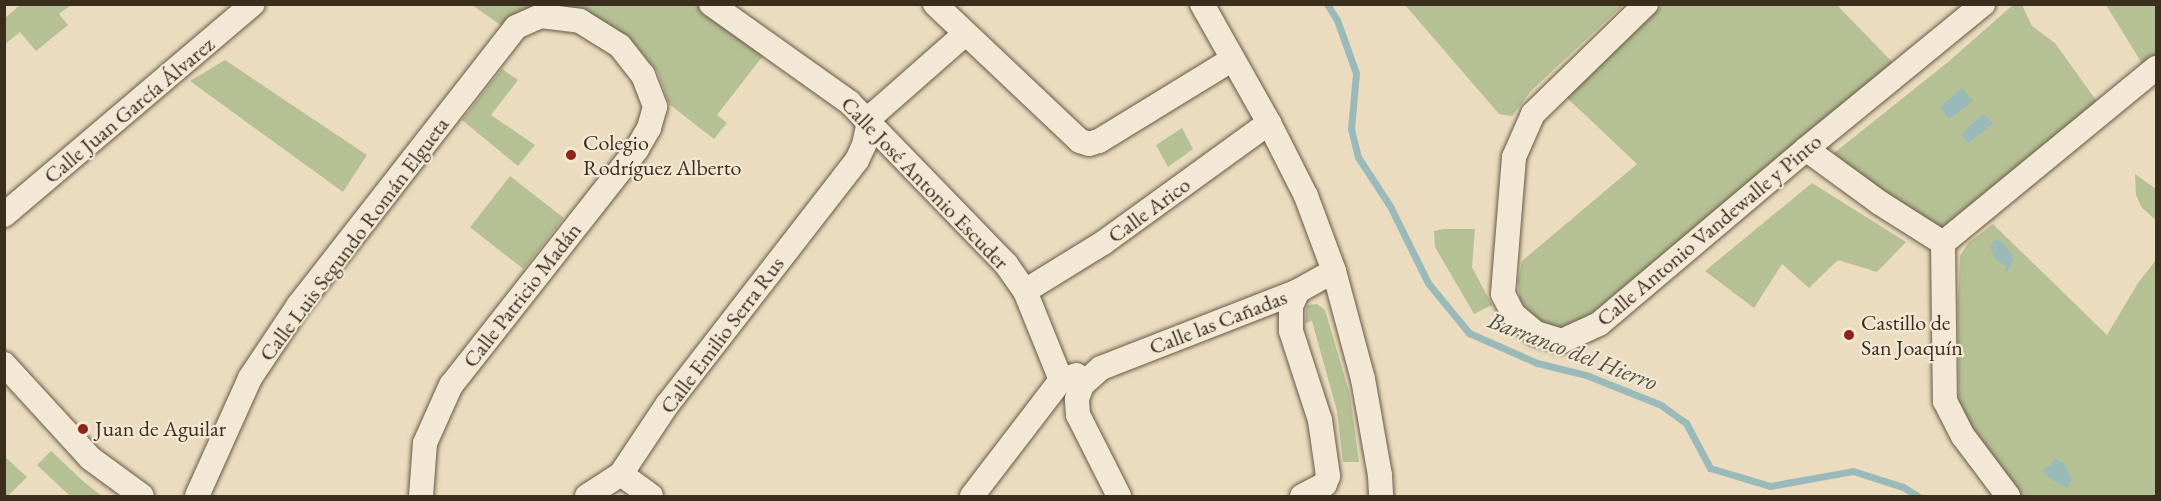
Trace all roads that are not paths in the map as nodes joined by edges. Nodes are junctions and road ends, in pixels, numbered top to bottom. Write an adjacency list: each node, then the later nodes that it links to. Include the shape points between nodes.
1 (254, 4): 16 (street, Calle Juan García Álvarez)
2 (711, 4): 11 (street, Calle José Antonio Escuder, via 849,102)
3 (935, 4): 7 (street)
4 (1202, 4): 8 (street)
5 (1646, 4): 13 (street, Calle Antonio Vandewalle y Pinto, via 1533,114 1518,147 1503,294 1513,314 1536,333 1562,341 1599,324)
6 (1983, 4): 13 (street, Calle Antonio Vandewalle y Pinto)
7 (965, 34): 8 (street, via 1080,141 1089,144); 11 (street, Calle Emilio Serra Rus)
8 (1233, 60): 12 (street)
9 (2157, 68): 17 (street)
10 (655, 107): 30 (street, Calle Luis Segundo Román Elgueta, via 643,75 620,46 580,21 541,16 516,27 298,306 250,378); 31 (street, Calle Patricio Madán, via 637,149 451,385 425,443)
11 (869, 122): 14 (street, Calle José Antonio Escuder); 15 (street, Calle Emilio Serra Rus, via 864,145)
12 (1269, 123): 18 (street, via 1306,196); 19 (street, Calle Arico, via 1101,245)
13 (1806, 149): 17 (street)
14 (902, 159): 15 (street, via 885,158); 19 (street, Calle José Antonio Escuder, via 1006,264)
15 (853, 166): 28 (street, Calle Emilio Serra Rus, via 667,405)
16 (4, 215)
17 (1943, 243): 38 (street, via 1946,401 1963,436)
18 (1334, 271): 20 (street, Calle las Cañadas); 37 (street, via 1363,380)
19 (1025, 291): 25 (street, Calle José Antonio Escuder)
20 (1298, 291): 21 (street, Calle las Cañadas); 22 (street, via 1291,306)
21 (1252, 310): 22 (street, via 1274,317); 24 (street, Calle las Cañadas)
22 (1292, 331): 36 (street, via 1320,420 1328,476 1325,484)
23 (4, 364): 29 (street, via 90,458)
24 (1101, 368): 25 (street, Calle las Cañadas); 26 (street, Calle las Cañadas, via 1082,385 1077,399)
25 (1061, 380): 27 (street)
26 (1078, 415): 27 (street, via 1052,413); 35 (street)
27 (1030, 421): 34 (street)
28 (621, 474): 32 (street, Calle Emilio Serra Rus); 33 (street)
29 (142, 496)
30 (197, 496)
31 (421, 496)
32 (587, 496)
33 (651, 496)
34 (972, 496)
35 (1119, 496)
36 (1302, 496)
37 (1380, 496)
38 (2008, 496)

